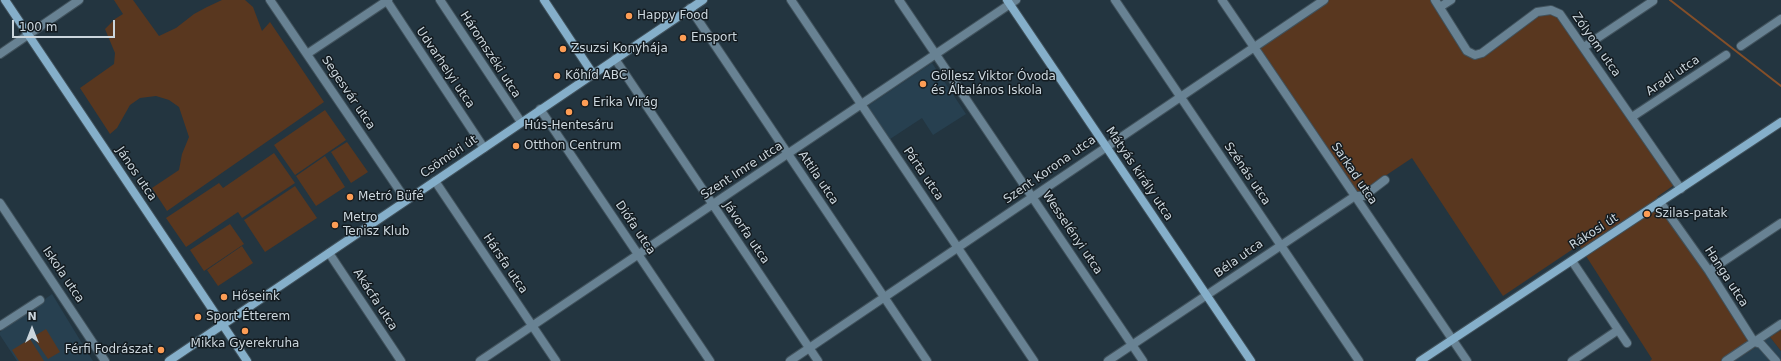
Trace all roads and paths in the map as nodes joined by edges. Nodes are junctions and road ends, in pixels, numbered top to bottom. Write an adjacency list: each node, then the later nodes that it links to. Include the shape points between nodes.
1 (5, 0): 20 (main road, János utca)
2 (79, 0): 20 (street)
3 (270, 0): 25 (street, Segesvár utca)
4 (387, 0): 25 (street); 37 (street, Udvarhelyi utca)
5 (440, 0): 34 (street, Háromszéki utca)
6 (544, 0): 29 (main road)
7 (702, 0): 18 (main road, Csömöri út)
8 (791, 0): 31 (street, Párta utca)
9 (899, 0): 26 (street, Wesselényi utca)
10 (1115, 0): 30 (street, Szénás utca)
11 (1222, 0): 23 (street, Sarkad utca)
12 (1324, 0): 23 (street, Szent Korona utca)
13 (1435, 0): 17 (street, Zólyom utca)
14 (1451, 0): 17 (street)
15 (1011, 1): 26 (street, Szent Imre utca); 36 (main road, Mátyás király utca)
16 (1653, 1): 22 (street)
17 (1440, 7): 22 (street, Zólyom utca, via 1467,51 1472,54 1482,53 1532,15 1546,10 1560,14)
18 (690, 8): 28 (main road, Csömöri út); 38 (street, Attila utca)
19 (1781, 19): 21 (street)
20 (28, 35): 24 (street); 59 (main road, János utca)
21 (1741, 46)
22 (1584, 47): 33 (street, Zólyom utca)
23 (1255, 48): 30 (street, Szent Korona utca); 42 (street, Sarkad utca)
24 (0, 54)
25 (307, 54): 44 (street, Segesvár utca)
26 (936, 54): 31 (street, Szent Imre utca); 43 (street, Wesselényi utca)
27 (1726, 55): 33 (street, Aradi utca)
28 (615, 59): 29 (main road, Csömöri út); 47 (street, Jávorfa utca)
29 (593, 74): 32 (main road, Csömöri út)
30 (1180, 97): 36 (street, Szent Korona utca); 49 (street, Szénás utca)
31 (862, 105): 38 (street, Szent Imre utca); 50 (street, Párta utca)
32 (540, 109): 34 (main road, Csömöri út); 52 (street, Diófa utca)
33 (1632, 117): 41 (street, Zólyom utca)
34 (521, 122): 37 (main road, Csömöri út)
35 (1781, 122): 41 (main road, Rákosi út)
36 (1106, 146): 43 (street, Szent Korona utca); 55 (main road, Mátyás király utca)
37 (484, 148): 40 (main road, Csömöri út)
38 (788, 154): 47 (street, Szent Imre utca); 56 (street, Attila utca)
39 (1386, 180): 42 (street, Béla utca, via 1364,196)
40 (435, 181): 44 (main road, Csömöri út); 61 (street, Hársfa utca)
41 (1681, 189): 45 (main road, Rákosi út)
42 (1355, 196): 49 (street, Béla utca); 63 (street, Sarkad utca)
43 (1033, 198): 50 (street, Szent Korona utca); 66 (street, Wesselényi utca)
44 (406, 200): 51 (main road, Csömöri út)
45 (1660, 202): 53 (main road, Rákosi út); 54 (street, Hanga utca)
46 (0, 203): 68 (street, Iskola utca)
47 (712, 204): 52 (street, Szent Imre utca); 67 (street, Jávorfa utca)
48 (1781, 224): 54 (street)
49 (1281, 245): 55 (street, Béla utca); 82 (street, Szénás utca)
50 (958, 248): 56 (street, Szent Korona utca); 78 (street, Párta utca)
51 (329, 253): 59 (main road, Csömöri út); 71 (street, Akácfa utca)
52 (638, 254): 61 (street, Szent Imre utca); 74 (street, Diófa utca)
53 (1572, 260): 62 (street); 63 (main road, Rákosi út)
54 (1709, 271): 64 (street, Hanga utca)
55 (1207, 296): 66 (street, Béla utca); 81 (main road, Mátyás király utca)
56 (884, 297): 67 (street, Szent Korona utca); 77 (street, Attila utca)
57 (40, 300): 60 (street)
58 (1781, 324): 64 (street)
59 (223, 325): 69 (main road, Csömöri út); 70 (main road, János utca)
60 (0, 326)
61 (532, 326): 72 (street, Szent Imre utca); 73 (street, Hársfa utca)
62 (1618, 330): 65 (street); 85 (street)
63 (1453, 340): 83 (main road, Rákosi út); 84 (street, Sarkad utca)
64 (1754, 342): 86 (street); 87 (street, Hanga utca, via 1761,344)
65 (1627, 343)
66 (1132, 344): 79 (street, Béla utca); 80 (street, Wesselényi utca)
67 (809, 348): 75 (street, Szent Korona utca); 76 (street, Jávorfa utca)
68 (105, 361)
69 (169, 361)
70 (247, 361)
71 (401, 361)
72 (480, 361)
73 (556, 361)
74 (710, 361)
75 (790, 361)
76 (818, 361)
77 (927, 361)
78 (1034, 361)
79 (1108, 361)
80 (1143, 361)
81 (1251, 361)
82 (1359, 361)
83 (1420, 361)
84 (1467, 361)
85 (1572, 361)
86 (1726, 361)
87 (1776, 361)

